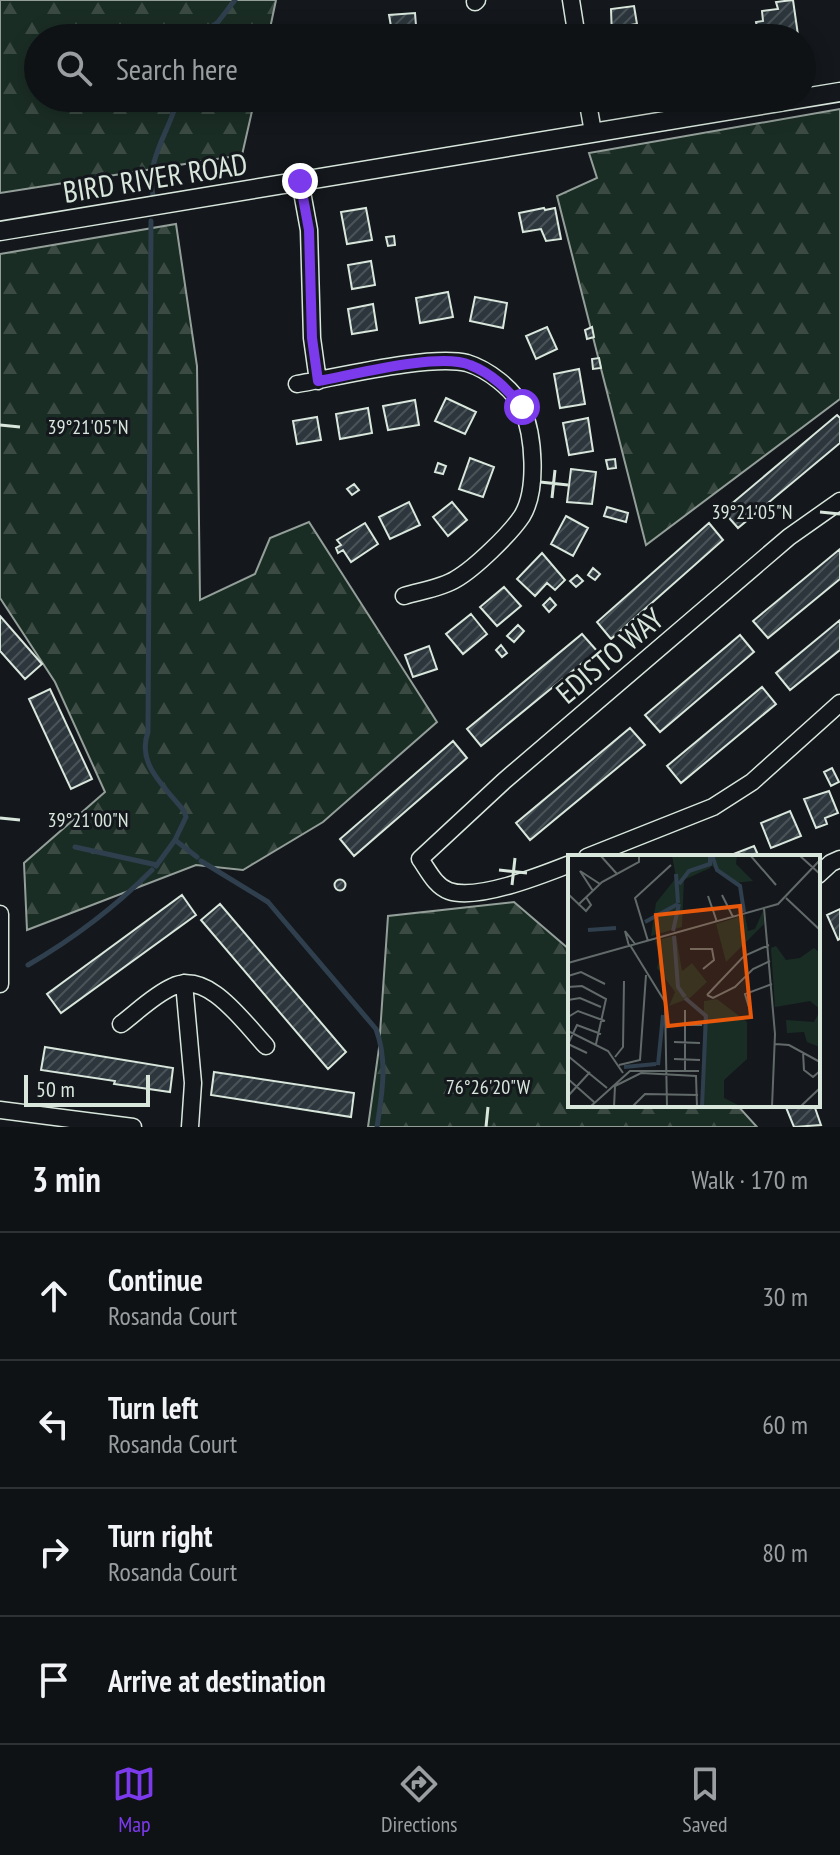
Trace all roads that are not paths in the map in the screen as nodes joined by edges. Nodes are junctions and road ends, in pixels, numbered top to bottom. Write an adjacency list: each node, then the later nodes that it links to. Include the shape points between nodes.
1 (571, 0): 2 (street)
2 (575, 24)
3 (840, 92): 4 (street, BIRD RIVER ROAD)
4 (816, 96)
5 (589, 112): 7 (street)
6 (716, 112): 7 (street, BIRD RIVER ROAD)
7 (593, 132): 8 (street, BIRD RIVER ROAD)
8 (300, 181): 9 (street, BIRD RIVER ROAD); 10 (street, via 309,230)
9 (0, 231)
10 (318, 381): 11 (street); 13 (street, via 439,361 468,364 500,381 522,407 532,449 524,513 507,536 455,580)
11 (297, 384)
12 (840, 501): 17 (street, EDISTO WAY, via 789,537 420,859 439,886 450,892 479,892)
13 (404, 596)
14 (840, 703): 15 (street, via 752,782 713,807)
15 (592, 855)
16 (840, 859): 18 (street)
17 (568, 865)
18 (820, 873)
19 (0, 914): 21 (street)
20 (184, 983): 22 (street); 23 (street, via 213,991); 26 (street, via 193,1083)
21 (0, 984)
22 (121, 1024)
23 (266, 1046)
24 (0, 1110): 25 (street)
25 (133, 1127)
26 (190, 1127)

